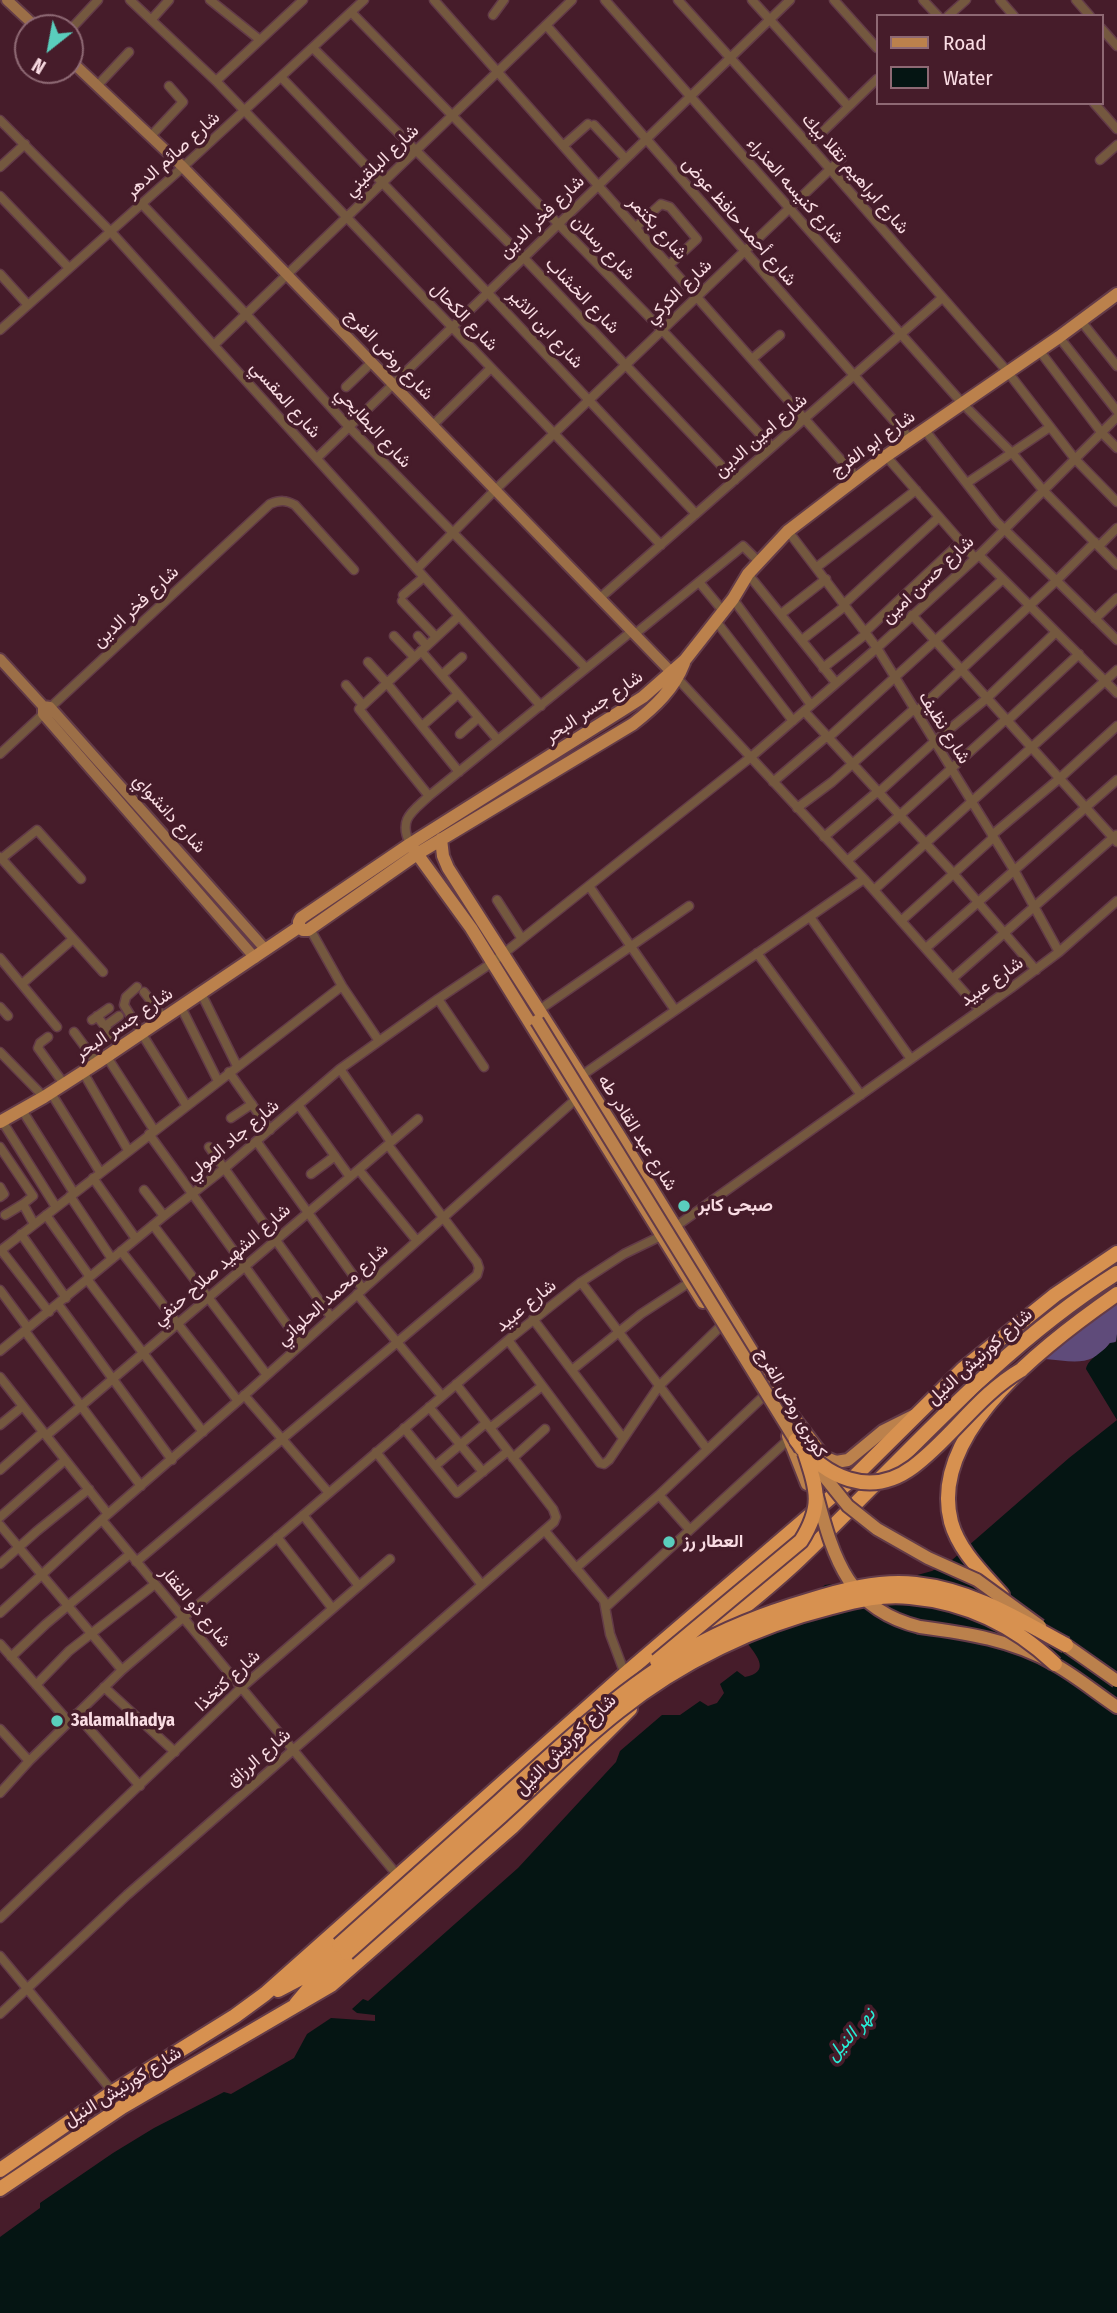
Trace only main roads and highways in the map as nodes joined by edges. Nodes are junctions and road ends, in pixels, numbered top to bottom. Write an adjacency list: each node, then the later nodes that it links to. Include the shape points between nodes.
1 (1117, 294): 2 (main road, شارع ابو الفرج, via 856,477 788,531 748,575)
2 (685, 660): 3 (main road, شارع جسر البحر)
3 (675, 676): 4 (main road, شارع جسر البحر, via 653,708 633,723); 5 (main road, شارع جسر البحر)
4 (441, 839): 5 (main road, شارع جسر البحر); 6 (main road, شارع عبد القادر طه)
5 (413, 849): 7 (main road, شارع عبد القادر طه); 11 (main road, شارع جسر البحر, via 302,918 299,922 305,928)
6 (443, 856): 7 (main road, via 433,858); 8 (main road, شارع عبد القادر طه)
7 (428, 866): 8 (main road, شارع عبد القادر طه)
8 (498, 958): 9 (main road, شارع عبد القادر طه); 10 (main road, شارع عبد القادر طه)
9 (516, 998): 10 (main road, كوبرى روض الفرج); 18 (main road, شارع عبد القادر طه)
10 (538, 1016): 13 (main road, شارع عبد القادر طه, via 581,1076); 18 (main road, كوبرى روض الفرج, bridge)
11 (1, 1121)
12 (1117, 1254): 17 (highway, شارع كورنيش النيل, via 1017,1324)
13 (701, 1268): 17 (main road, شارع عبد القادر طه, via 787,1408 824,1457 848,1460 883,1431); 19 (main road, كوبرى روض الفرج, bridge, via 707,1288)
14 (1117, 1273): 26 (highway, شارع كورنيش النيل, via 1028,1336 805,1554 664,1675)
15 (1117, 1294): 16 (highway)
16 (1021, 1370): 18 (highway, bridge, via 996,1387 913,1468 884,1480 861,1482 838,1476 811,1459); 21 (highway, bridge, via 964,1439 947,1489 949,1515 958,1540)
17 (916, 1415): 20 (highway, شارع كورنيش النيل)
18 (792, 1439): 20 (main road, شارع عبد القادر طه, via 808,1487); 23 (main road, كوبرى روض الفرج, bridge, via 807,1464 842,1571 861,1597 904,1623 1001,1642)
19 (806, 1453): 21 (main road, كوبرى روض الفرج, bridge, via 848,1506 877,1529); 26 (highway, bridge, via 817,1504 801,1541 600,1710)
20 (807, 1519): 28 (highway, شارع كورنيش النيل)
21 (1005, 1599): 22 (main road, كوبرى روض الفرج, bridge)
22 (1066, 1646): 24 (main road, كوبرى روض الفرج, bridge); 27 (highway, bridge, via 975,1598 912,1584 839,1591 734,1627 666,1664 572,1736)
23 (1055, 1664): 25 (main road, كوبرى روض الفرج); 27 (highway, bridge, via 1038,1647 988,1617 907,1596 847,1603 739,1638 621,1709)
24 (1117, 1681)
25 (1117, 1707)
26 (561, 1777): 29 (highway, شارع كورنيش النيل, via 506,1832 351,1968)
27 (343, 1949): 28 (highway, via 299,1979); 29 (highway)
28 (265, 1994): 30 (highway, شارع كورنيش النيل)
29 (293, 2008): 31 (highway, شارع كورنيش النيل, via 122,2107)
30 (0, 2170)
31 (0, 2189)

